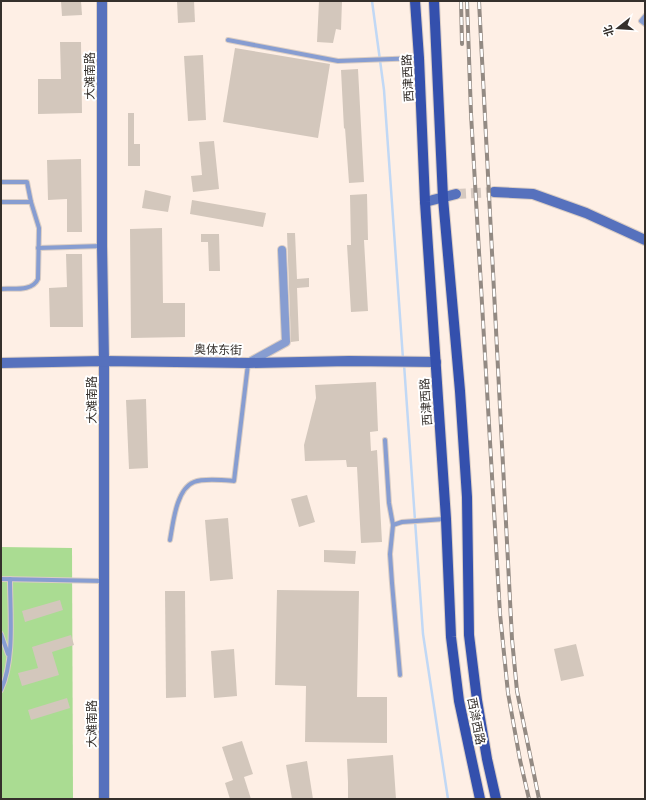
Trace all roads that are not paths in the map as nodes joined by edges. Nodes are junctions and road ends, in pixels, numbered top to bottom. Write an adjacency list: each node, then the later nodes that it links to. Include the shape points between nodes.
1 (102, 1): 16 (street, 大滩南路)
2 (415, 1): 7 (main road, 西津西路)
3 (434, 1): 11 (main road, 西津西路)
4 (645, 16): 5 (lane, via 641,21)
5 (645, 24)
6 (228, 40): 7 (lane, via 338,61)
7 (420, 58): 14 (main road, 西津西路)
8 (1, 182): 13 (lane, via 27,182)
9 (494, 192): 15 (street, via 533,194 586,213)
10 (456, 194): 11 (street)
11 (444, 198): 14 (street); 35 (main road, 西津西路, via 467,497 469,635)
12 (1, 202): 13 (lane)
13 (30, 202): 17 (lane, via 38,228)
14 (425, 202): 21 (main road, 西津西路)
15 (645, 240)
16 (102, 246): 17 (lane); 20 (street, 大滩南路)
17 (38, 248): 19 (lane, via 38,279 34,285 28,288)
18 (282, 250): 23 (street, via 286,342)
19 (1, 289)
20 (104, 361): 22 (street, 奥体东街); 23 (street, 奥体东街); 30 (street, 大滩南路)
21 (436, 362): 23 (street, 奥体东街); 25 (main road, 西津西路)
22 (1, 363)
23 (248, 363): 27 (lane, via 234,481 193,482 183,490)
24 (385, 440): 26 (lane)
25 (446, 519): 26 (lane); 36 (main road, 西津西路, via 451,637)
26 (393, 525): 33 (lane, via 390,554)
27 (170, 540)
28 (1, 579): 29 (lane)
29 (10, 579): 30 (lane); 32 (lane)
30 (104, 581): 37 (street, 大滩南路)
31 (1, 634): 32 (lane)
32 (10, 661): 34 (lane)
33 (400, 675)
34 (1, 690)
35 (477, 700): 36 (main road); 39 (main road, 西津西路)
36 (459, 701): 38 (main road, 西津西路)
37 (104, 799)
38 (480, 799)
39 (496, 799)

